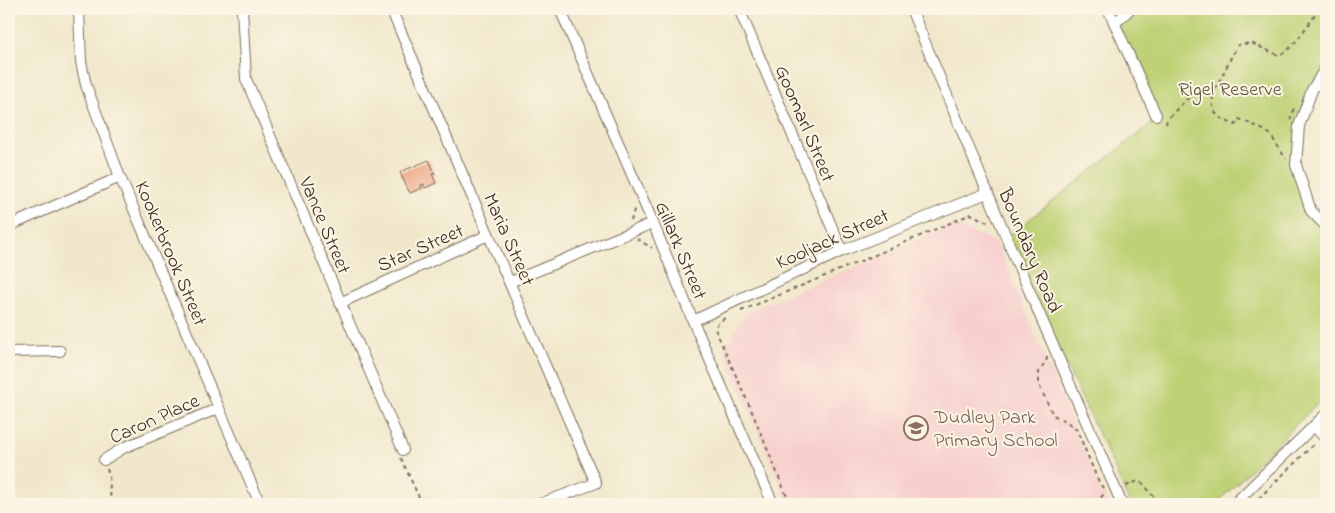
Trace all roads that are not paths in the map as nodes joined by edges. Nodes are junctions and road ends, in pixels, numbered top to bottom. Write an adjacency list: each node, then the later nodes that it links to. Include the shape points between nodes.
1 (79, 9): 12 (street, Kookerbrook Street, via 81,62 86,85)
2 (242, 9): 20 (street, Vance Street, via 246,78)
3 (391, 9): 17 (street, Maria Street)
4 (560, 9): 14 (street, Gillark Street)
5 (738, 9): 18 (street, Goomarl Street)
6 (911, 9): 13 (street, Boundary Road)
7 (1108, 9): 9 (street)
8 (1130, 9): 9 (street)
9 (1115, 23): 11 (street)
10 (1326, 67): 16 (street, via 1312,90 1299,126 1296,165 1311,211)
11 (1156, 115)
12 (120, 177): 15 (street); 24 (street, Kookerbrook Street)
13 (987, 192): 18 (street, Kooljack Street); 33 (street, Boundary Road, via 1110,492)
14 (652, 223): 19 (street); 21 (street, Gillark Street)
15 (9, 226)
16 (1326, 226)
17 (488, 235): 19 (street, Maria Street); 20 (street, Star Street)
18 (842, 251): 21 (street, Kooljack Street)
19 (510, 282): 31 (street, Maria Street, via 596,483)
20 (340, 303): 28 (street, Vance Street)
21 (693, 321): 32 (street, Gillark Street)
22 (60, 351): 23 (street)
23 (9, 352)
24 (219, 408): 29 (street, Caron Place, via 123,448); 30 (street, Kookerbrook Street)
25 (1326, 414): 26 (street)
26 (1314, 426): 27 (street); 34 (street)
27 (1326, 439)
28 (403, 450)
29 (104, 460)
30 (260, 504)
31 (540, 504)
32 (773, 504)
33 (1122, 504)
34 (1234, 504)

